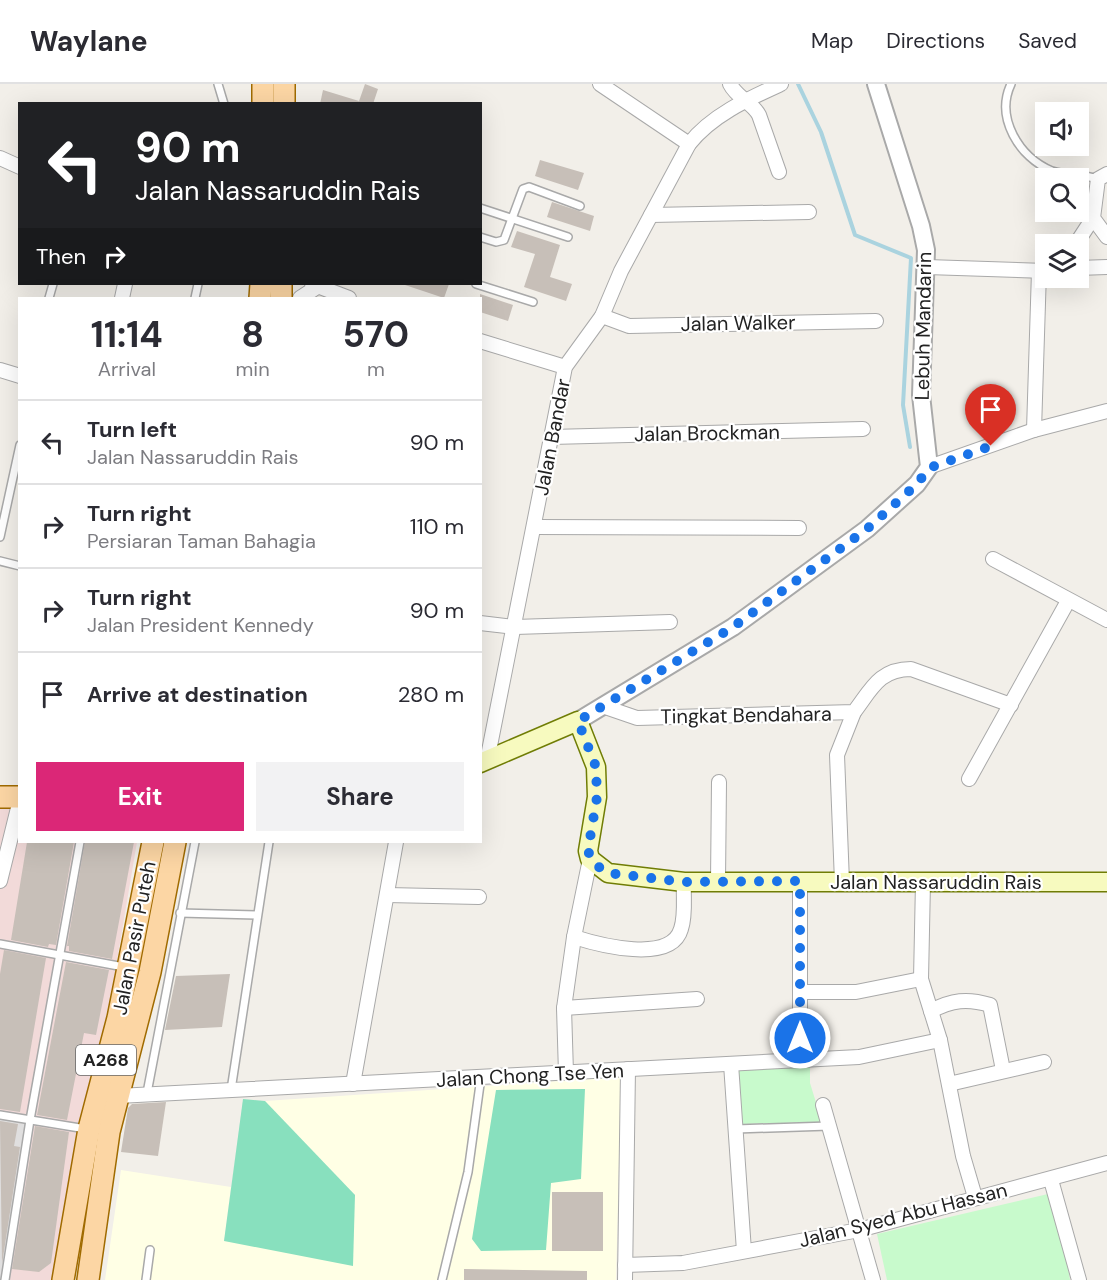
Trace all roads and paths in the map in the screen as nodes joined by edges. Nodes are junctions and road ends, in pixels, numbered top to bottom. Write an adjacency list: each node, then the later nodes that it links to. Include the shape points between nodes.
1 (218, 84): 10 (lane)
2 (263, 84): 11 (main road)
3 (284, 84): 12 (main road)
4 (600, 84): 13 (street)
5 (730, 84): 9 (street)
6 (781, 84): 9 (street, Jalan Bandar)
7 (876, 84): 28 (street, Lebuh Mandarin, via 921,226)
8 (1011, 84): 17 (lane, via 1005,113 1022,148 1053,171)
9 (744, 101): 13 (street, Jalan Bandar, via 704,127); 16 (street, via 759,115)
10 (223, 102)
11 (263, 102)
12 (284, 102)
13 (689, 144): 21 (street, Jalan Bandar)
14 (0, 158): 15 (street)
15 (18, 165)
16 (779, 172)
17 (1102, 177): 23 (street)
18 (580, 206): 22 (lane, via 529,187 523,189)
19 (482, 209): 22 (lane)
20 (809, 212): 21 (street)
21 (651, 215): 38 (street, Jalan Bandar)
22 (512, 218): 25 (lane); 27 (lane, via 504,240)
23 (1093, 218): 24 (street); 26 (street)
24 (1083, 234)
25 (568, 237)
26 (1107, 237)
27 (482, 238)
28 (927, 267): 31 (street); 49 (street, Lebuh Mandarin, via 921,395)
29 (1107, 267): 30 (street)
30 (1089, 268)
31 (1035, 271)
32 (314, 285): 35 (street); 36 (street)
33 (479, 285): 37 (lane)
34 (1041, 288): 46 (street)
35 (301, 297)
36 (346, 297)
37 (533, 302)
38 (602, 316): 39 (street, Jalan Walker, via 629,326); 41 (street, Jalan Bandar)
39 (876, 321)
40 (482, 342): 41 (street)
41 (565, 367): 47 (street, Jalan Bandar)
42 (0, 370): 43 (street)
43 (18, 375)
44 (1107, 411): 46 (street)
45 (863, 429): 47 (street, Jalan Brockman)
46 (1034, 430): 49 (street)
47 (550, 437): 50 (street, Jalan Bandar)
48 (18, 454): 52 (lane)
49 (929, 468): 62 (street, via 867,529 752,614)
50 (535, 527): 51 (street); 60 (street, Jalan Bandar)
51 (799, 528)
52 (0, 537)
53 (993, 559): 56 (street)
54 (0, 561): 55 (lane)
55 (18, 566)
56 (1068, 601): 57 (street); 61 (street)
57 (1107, 620)
58 (670, 622): 60 (street)
59 (482, 623): 60 (street)
60 (515, 627): 65 (street, Jalan Bandar)
61 (1011, 705): 63 (street, Tingkat Bendahara, via 911,669 897,669 883,675); 66 (street)
62 (602, 706): 63 (street, Tingkat Bendahara, via 637,718); 64 (street)
63 (854, 712): 82 (street, via 837,755)
64 (578, 721): 65 (main road); 77 (main road, via 596,767)
65 (483, 762)
66 (969, 779)
67 (719, 782): 79 (street)
68 (0, 797): 69 (main road)
69 (18, 799)
70 (18, 807): 78 (street)
71 (80, 843): 91 (lane)
72 (153, 843): 92 (main road, Jalan Pasir Puteh / A268)
73 (175, 843): 110 (main road, Jalan Pasir Puteh / A268, via 150,972)
74 (195, 843): 87 (lane)
75 (268, 843): 88 (lane)
76 (396, 843): 85 (street)
77 (590, 859): 81 (main road, Jalan Nassaruddin Rais, via 608,873); 89 (street)
78 (0, 881)
79 (718, 881): 80 (main road, Jalan Nassaruddin Rais); 81 (main road, Jalan Nassaruddin Rais)
80 (800, 881): 82 (main road, Jalan Nassaruddin Rais); 94 (street)
81 (684, 882): 89 (street, via 681,929 672,943 648,950 604,946)
82 (842, 882): 83 (main road, Jalan Nassaruddin Rais)
83 (923, 882): 84 (main road, Jalan Nassaruddin Rais); 93 (street)
84 (1107, 882)
85 (387, 895): 86 (street); 106 (street)
86 (479, 897)
87 (180, 914): 88 (lane); 109 (lane)
88 (256, 915): 108 (lane)
89 (574, 938): 96 (street)
90 (0, 944): 91 (lane)
91 (58, 955): 92 (lane); 113 (lane)
92 (129, 968): 116 (main road, Jalan Pasir Puteh / A268)
93 (921, 979): 94 (street, via 856,992); 97 (street)
94 (800, 992): 99 (street)
95 (697, 999): 96 (street)
96 (564, 1008): 104 (street)
97 (931, 1011): 98 (street); 103 (street, via 959,1000 990,1005)
98 (940, 1040): 99 (street, Jalan Chong Tse Yen, via 859,1057); 107 (street)
99 (800, 1060): 101 (street, Jalan Chong Tse Yen)
100 (1044, 1062): 103 (street)
101 (731, 1064): 102 (street, Jalan Chong Tse Yen); 115 (street)
102 (628, 1070): 104 (street, Jalan Chong Tse Yen); 123 (street)
103 (1003, 1070): 107 (street)
104 (566, 1073): 105 (street, Jalan Chong Tse Yen)
105 (481, 1077): 106 (street, Jalan Chong Tse Yen); 128 (lane, via 468,1172)
106 (353, 1084): 108 (street, Jalan Chong Tse Yen)
107 (949, 1084): 119 (street)
108 (231, 1090): 109 (street, Jalan Chong Tse Yen)
109 (147, 1093): 110 (street, Jalan Chong Tse Yen)
110 (118, 1096): 126 (main road, Jalan Pasir Puteh / A268, via 109,1132)
111 (823, 1105): 114 (street)
112 (0, 1115): 113 (lane)
113 (30, 1120): 116 (lane); 124 (lane)
114 (829, 1126): 115 (lane); 120 (street)
115 (736, 1129): 122 (street)
116 (89, 1130): 125 (main road, Jalan Pasir Puteh / A268)
117 (1107, 1163): 118 (street, Jalan Syed Abu Hassan)
118 (1051, 1180): 119 (street, Jalan Syed Abu Hassan); 131 (street)
119 (975, 1197): 120 (street, Jalan Syed Abu Hassan)
120 (859, 1230): 122 (street, Jalan Syed Abu Hassan); 130 (street)
121 (150, 1250): 127 (lane)
122 (744, 1251): 123 (street, Jalan Syed Abu Hassan, via 683,1263)
123 (625, 1265): 129 (street)
124 (5, 1280)
125 (63, 1280)
126 (88, 1280)
127 (146, 1280)
128 (442, 1280)
129 (625, 1280)
130 (873, 1280)
131 (1079, 1280)

